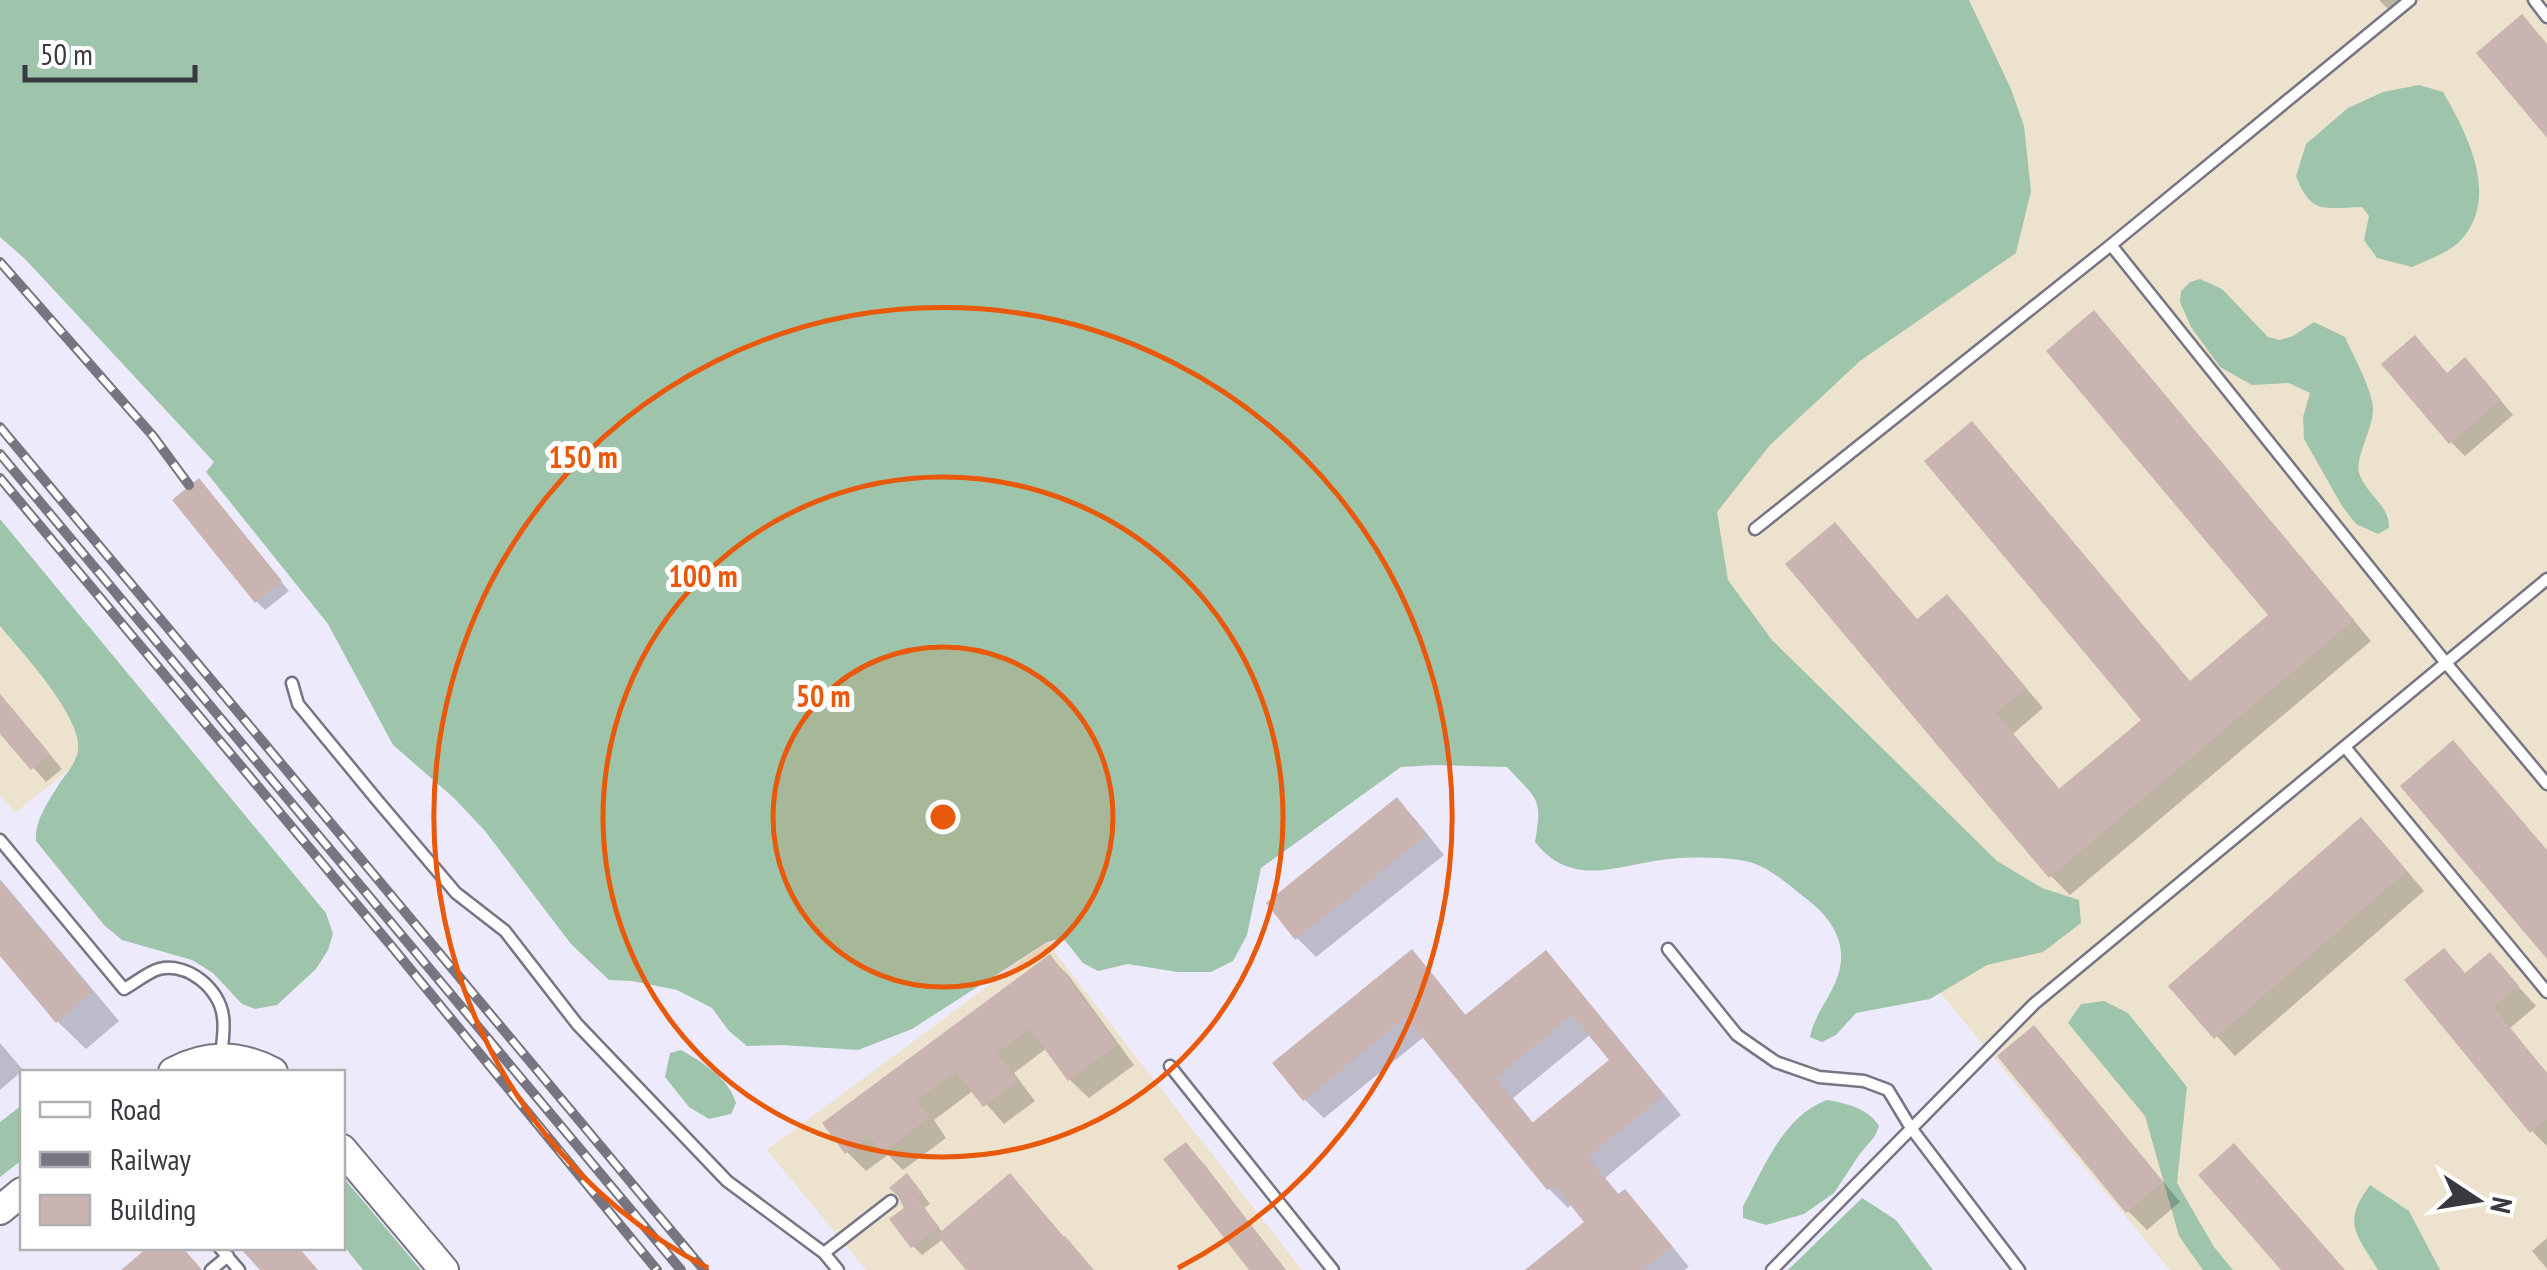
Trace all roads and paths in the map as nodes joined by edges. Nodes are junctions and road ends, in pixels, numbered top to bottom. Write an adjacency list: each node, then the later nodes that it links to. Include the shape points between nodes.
1 (2410, 0): 4 (lane)
2 (2534, 0): 3 (lane)
3 (2547, 17)
4 (2111, 245): 5 (lane); 7 (lane)
5 (1755, 529)
6 (2547, 579): 7 (lane)
7 (2446, 663): 9 (lane); 10 (lane)
8 (292, 683): 24 (lane, via 298,704 376,800 456,893 505,931 578,1024 727,1181)
9 (2345, 747): 13 (lane); 18 (lane, via 2034,1004)
10 (2547, 784)
11 (0, 840): 14 (lane, via 124,989 158,970 176,969 214,992 224,1014)
12 (1668, 948): 18 (lane, via 1737,1035 1776,1062 1888,1090)
13 (2547, 992)
14 (221, 1058): 16 (street); 17 (street)
15 (1170, 1066): 29 (lane)
16 (176, 1070)
17 (268, 1070)
18 (1911, 1128): 30 (lane); 31 (lane)
19 (345, 1153): 27 (street)
20 (20, 1194): 22 (street)
21 (891, 1201): 24 (lane)
22 (0, 1210)
23 (224, 1252): 25 (lane); 26 (lane)
24 (824, 1254): 28 (lane)
25 (212, 1270)
26 (239, 1270)
27 (444, 1270)
28 (838, 1270)
29 (1333, 1270)
30 (1772, 1270)
31 (2020, 1270)

